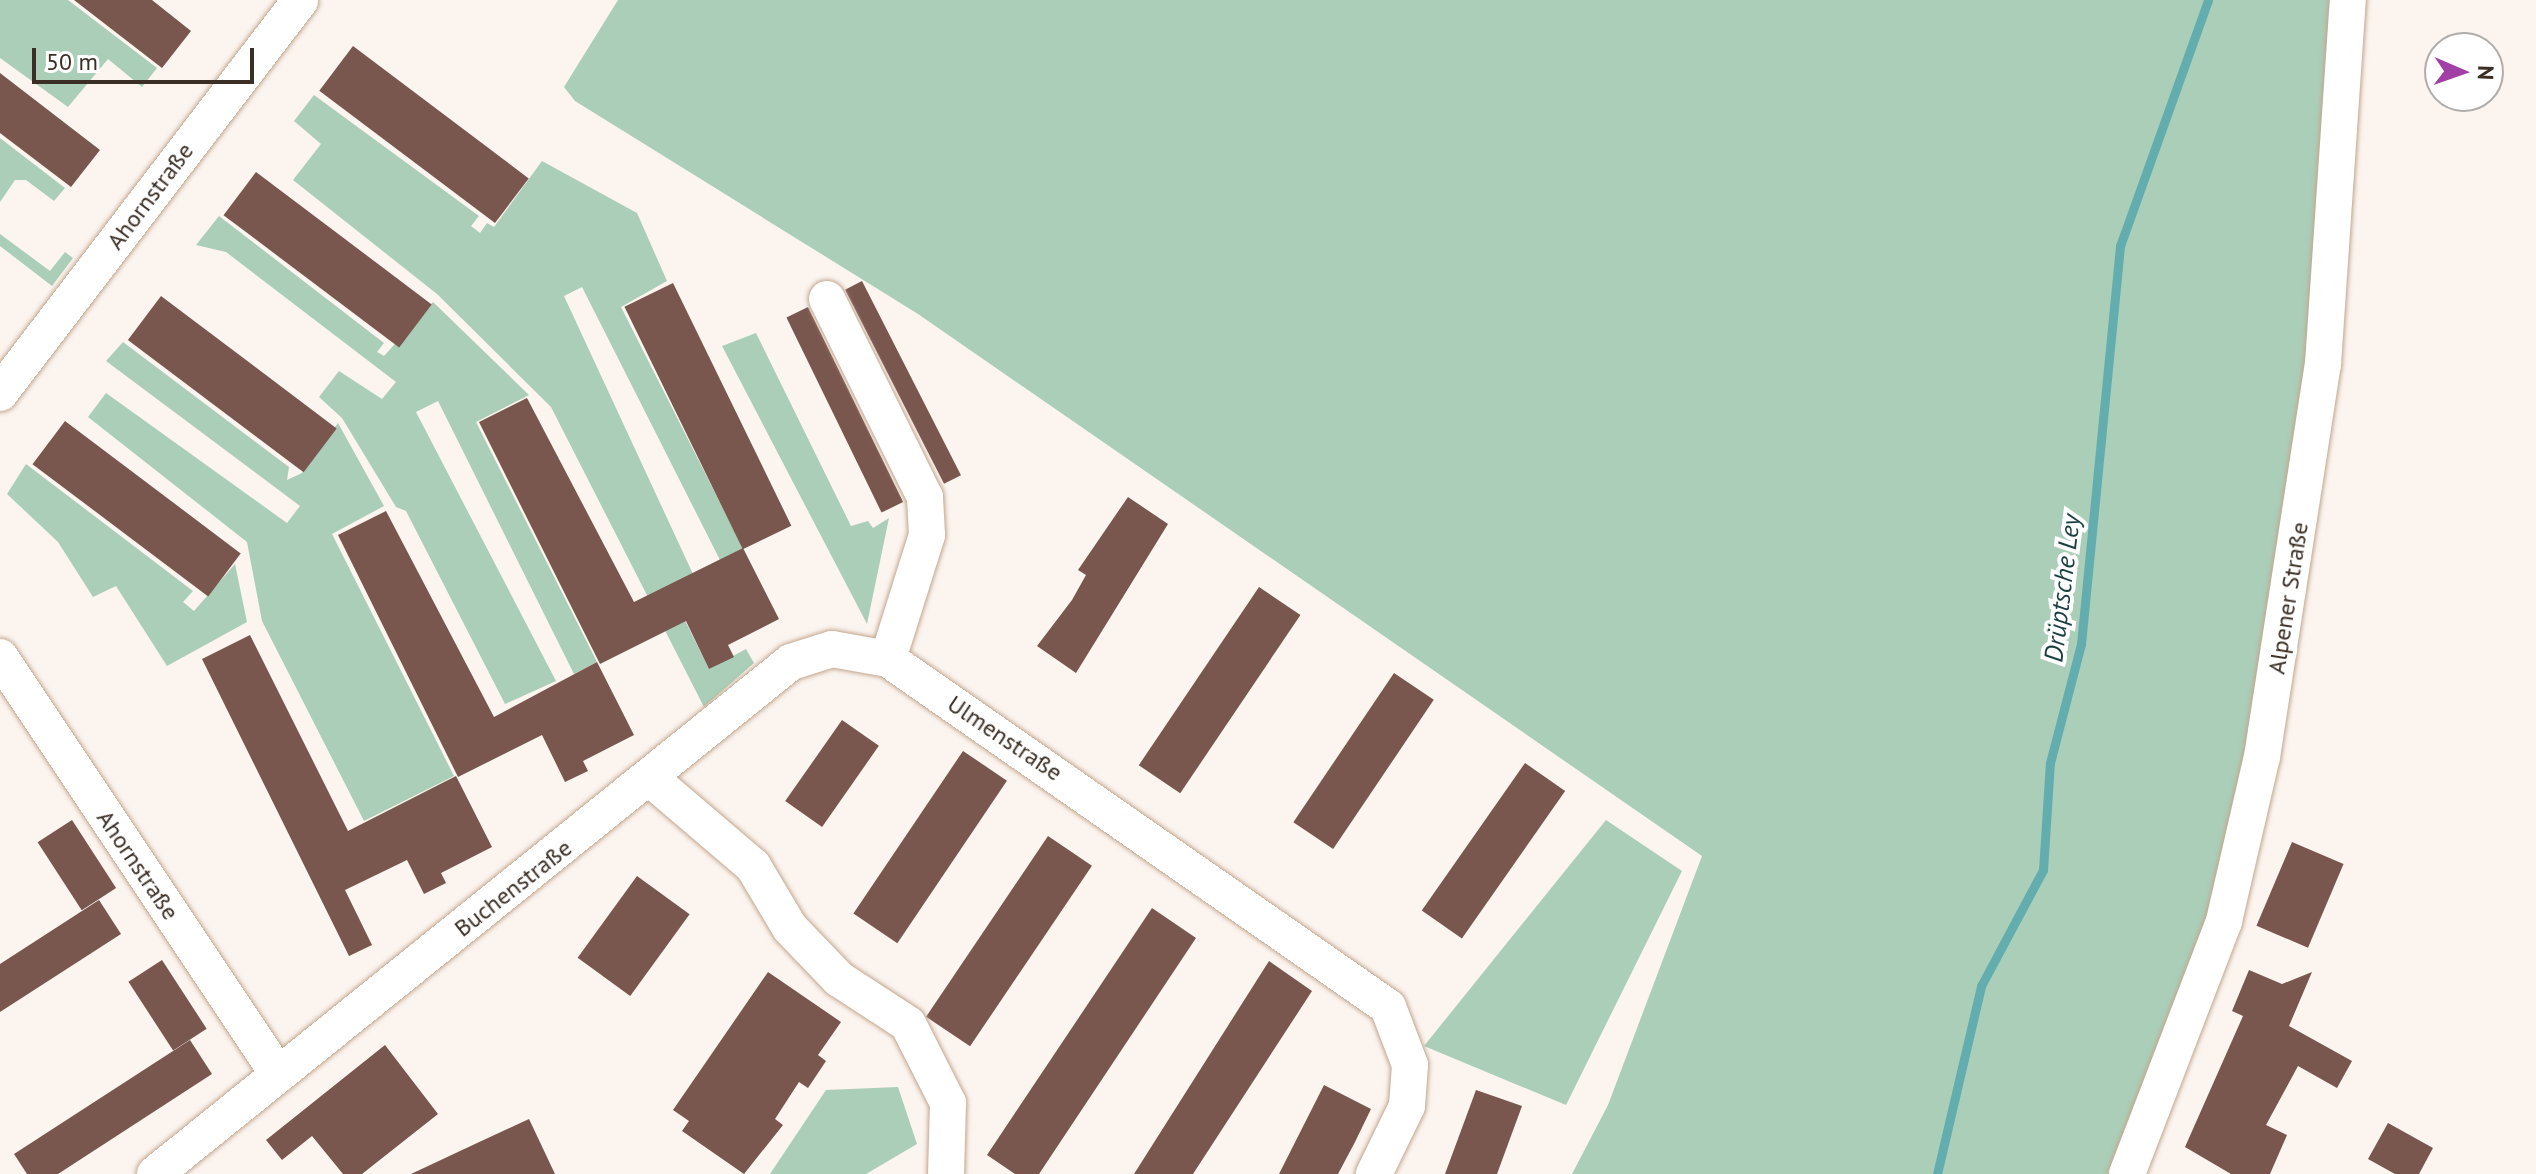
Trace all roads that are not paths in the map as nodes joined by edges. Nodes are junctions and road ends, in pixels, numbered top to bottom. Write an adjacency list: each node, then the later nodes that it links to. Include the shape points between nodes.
1 (300, 0): 4 (street, Ahornstraße)
2 (2348, 0): 12 (street, Alpener Straße, via 2323,364 2262,757 2224,921)
3 (827, 299): 6 (street, via 925,497 927,535)
4 (0, 393)
5 (0, 657): 8 (street, Ahornstraße)
6 (888, 659): 7 (street, Buchenstraße, via 832,649 791,662); 11 (street, Ulmenstraße, via 1364,984 1388,1007 1410,1065 1407,1106)
7 (651, 779): 8 (street, Buchenstraße); 10 (street, via 753,866 790,928 839,979 908,1024 948,1103)
8 (277, 1073): 9 (street, Buchenstraße)
9 (163, 1172)
10 (946, 1174)
11 (1374, 1174)
12 (2127, 1174)

